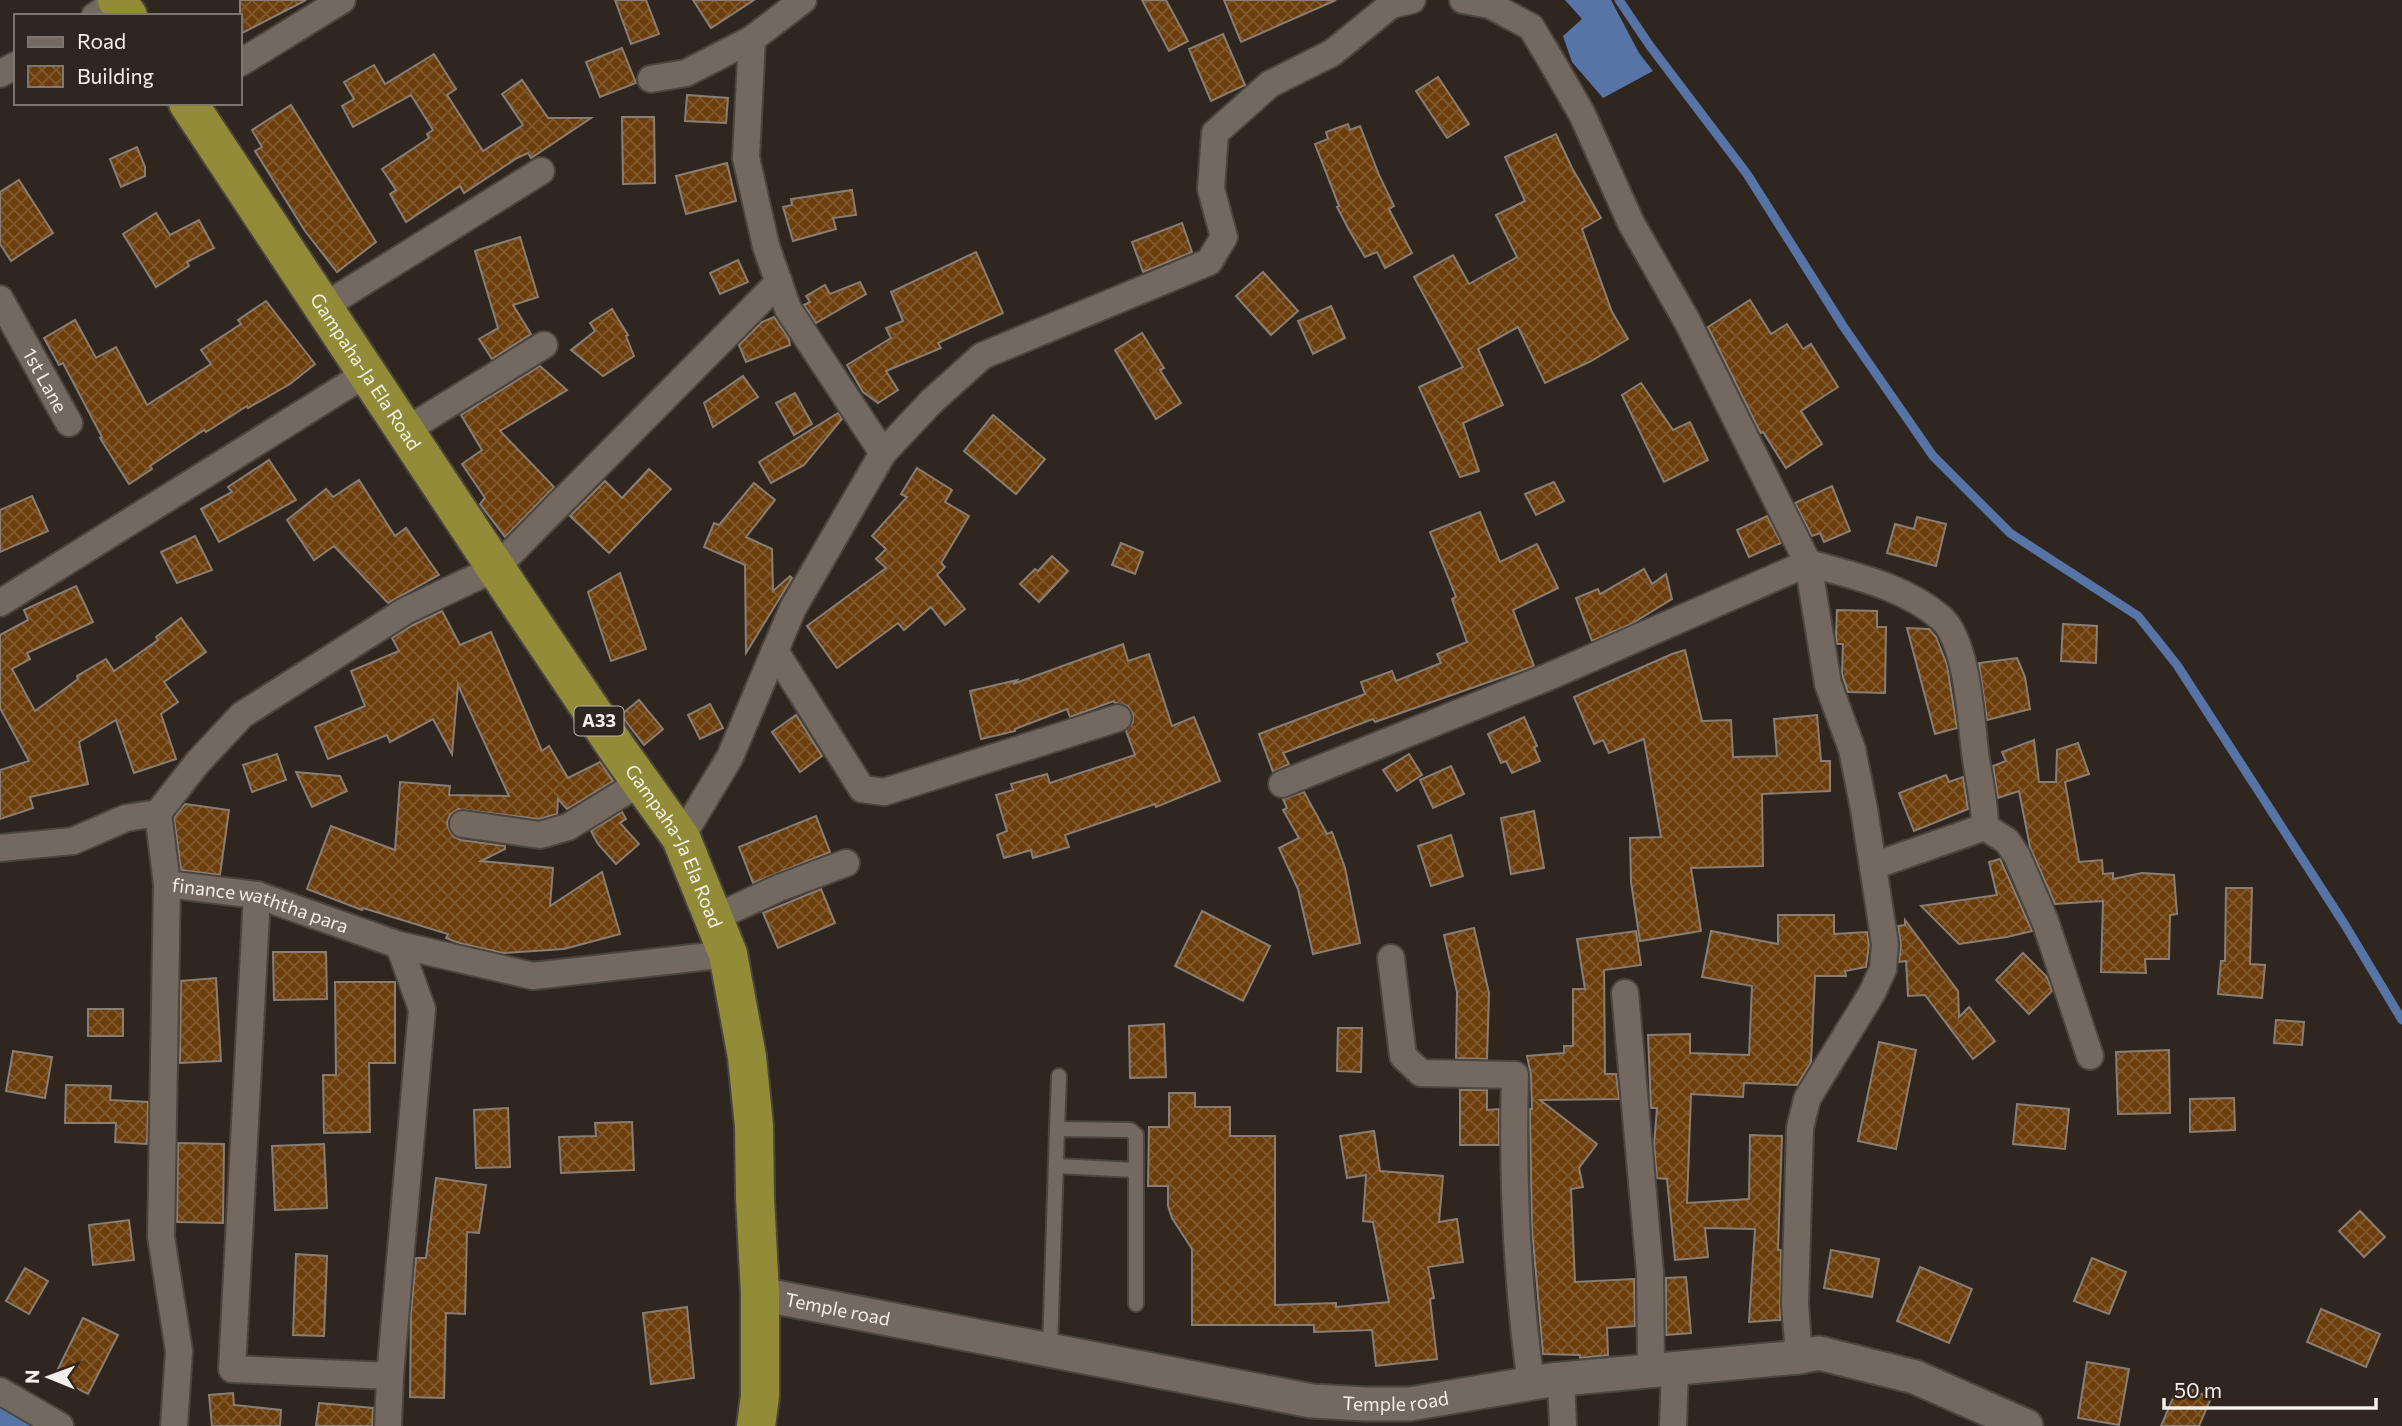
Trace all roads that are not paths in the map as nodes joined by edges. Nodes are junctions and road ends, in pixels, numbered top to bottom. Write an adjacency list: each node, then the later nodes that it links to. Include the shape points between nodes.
1 (342, 0): 6 (street)
2 (803, 0): 5 (street)
3 (1412, 0): 17 (street, via 1391,5 1332,53 1270,84 1214,133 1211,189 1224,237 1209,262 982,356)
4 (1463, 0): 18 (street, via 1490,5 1531,27 1552,61)
5 (752, 39): 7 (street, via 686,73); 10 (street, via 746,158)
6 (242, 63)
7 (652, 79)
8 (189, 105): 12 (highway, Gampaha-Ja Ela Road / A33)
9 (541, 171): 12 (street)
10 (779, 282): 17 (street, via 788,309); 19 (street)
11 (0, 299): 15 (street, 1st Lane)
12 (323, 307): 14 (highway, Gampaha-Ja Ela Road / A33)
13 (544, 345): 16 (street)
14 (367, 373): 16 (highway, Gampaha-Ja Ela Road / A33); 20 (street)
15 (69, 423)
16 (405, 431): 19 (highway, Gampaha-Ja Ela Road / A33)
17 (883, 453): 21 (street, via 793,608)
18 (1808, 563): 24 (street, via 1548,677); 27 (street, via 1889,587 1943,619 1951,630 1972,710); 31 (street, via 1828,684 1852,749)
19 (496, 568): 23 (highway, Gampaha-Ja Ela Road / A33); 25 (street, via 405,611 242,715)
20 (0, 603)
21 (775, 651): 22 (street, via 862,789 884,792); 28 (street, via 730,757)
22 (1118, 718)
23 (641, 782): 26 (street, via 569,827 540,835); 28 (highway, Gampaha-Ja Ela Road / A33)
24 (1282, 784)
25 (158, 813): 29 (street, via 126,818 73,841); 32 (street)
26 (463, 824)
27 (1985, 827): 31 (street); 39 (street, via 2007,841 2017,856 2045,921)
28 (681, 838): 34 (highway, Gampaha-Ja Ela Road / A33)
29 (0, 848)
30 (846, 863): 34 (street)
31 (1873, 866): 47 (street, via 1885,944 1883,969 1807,1099 1800,1128 1795,1304)
32 (167, 884): 33 (street, finance waththa para); 53 (street, finance waththa para, via 161,1237 179,1351)
33 (257, 895): 35 (street, finance waththa para); 49 (street, via 232,1369)
34 (714, 918): 36 (highway, Gampaha-Ja Ela Road / A33)
35 (399, 945): 36 (street, finance waththa para, via 533,976); 49 (street, via 422,1009)
36 (728, 954): 44 (highway, Gampaha-Ja Ela Road / A33, via 754,1126)
37 (1391, 958): 50 (street, via 1403,1056 1421,1073 1515,1075 1513,1159 1524,1334)
38 (1625, 993): 48 (street)
39 (2090, 1056)
40 (1059, 1076): 41 (lane)
41 (1057, 1129): 42 (lane); 43 (lane, via 1130,1130 1136,1135)
42 (1057, 1166): 43 (lane); 46 (lane)
43 (1135, 1170): 45 (lane)
44 (760, 1294): 46 (street, Temple road); 55 (highway, Gampaha-Ja Ela Road / A33)
45 (1136, 1304)
46 (1050, 1349): 50 (street, Temple road, via 1338,1403 1410,1404)
47 (1799, 1357): 48 (street, Temple road); 58 (street, Temple road, via 1819,1353 1916,1377)
48 (1663, 1368): 50 (street, Temple road); 57 (street)
49 (390, 1376): 54 (street)
50 (1546, 1381): 56 (street)
51 (0, 1391): 52 (street)
52 (60, 1426)
53 (174, 1426)
54 (388, 1426)
55 (756, 1426)
56 (1563, 1426)
57 (1673, 1426)
58 (2026, 1426)

